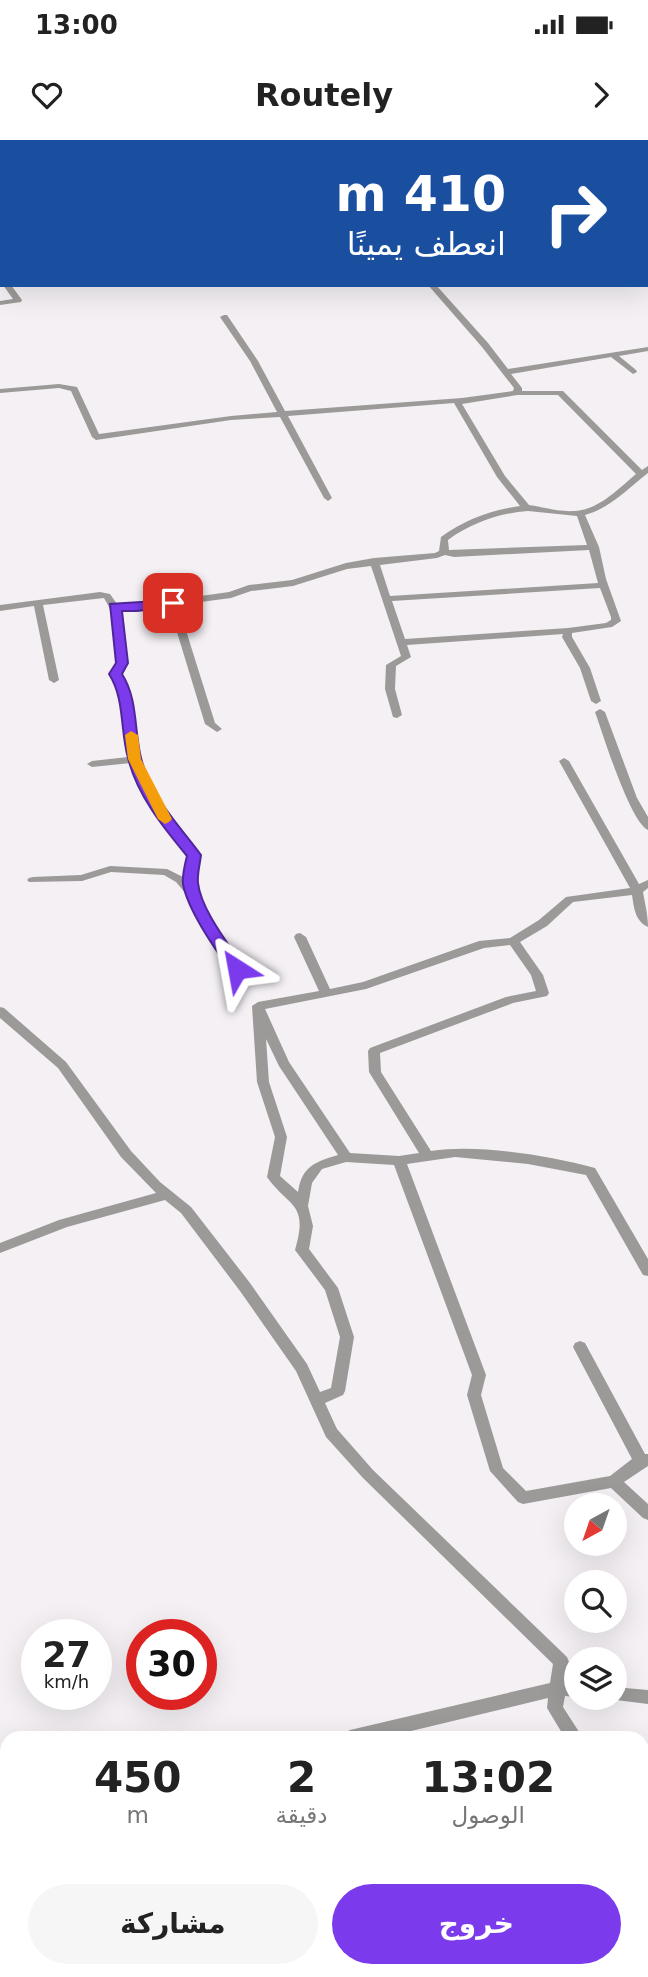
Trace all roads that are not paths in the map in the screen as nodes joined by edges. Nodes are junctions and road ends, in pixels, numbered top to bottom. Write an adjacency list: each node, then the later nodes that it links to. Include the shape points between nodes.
1 (8, 287): 3 (street, via 18,300)
2 (434, 287): 7 (street)
3 (0, 303)
4 (224, 317): 12 (street)
5 (648, 349): 6 (street)
6 (613, 355): 7 (street); 8 (street)
7 (506, 372): 10 (street, via 518,388)
8 (633, 372)
9 (0, 390): 12 (street, via 74,389 96,437)
10 (516, 393): 11 (street); 13 (street, via 560,393)
11 (462, 400): 12 (street); 15 (street, via 458,404 500,477)
12 (284, 415): 14 (street)
13 (644, 472): 16 (street, via 609,502)
14 (328, 498)
15 (526, 508): 16 (street); 18 (street, via 457,528 444,539)
16 (580, 513): 17 (street)
17 (594, 547): 18 (street); 20 (street)
18 (444, 552): 19 (street)
19 (374, 561): 21 (street); 23 (street, via 293,583)
20 (604, 585): 21 (street); 26 (street, via 616,621)
21 (386, 599): 27 (street)
22 (37, 603): 24 (street, via 100,595 107,596); 25 (street); 28 (street)
23 (173, 603): 24 (street); 30 (street, via 210,724)
24 (114, 607): 31 (street, via 122,663 115,674 124,687)
25 (0, 608)
26 (568, 631): 27 (street); 34 (street, via 632,798)
27 (401, 642): 29 (street, via 406,657 391,665 390,689)
28 (54, 680)
29 (397, 715)
30 (217, 729)
31 (134, 759): 33 (street); 38 (street, via 163,818 194,855 190,881)
32 (564, 761): 37 (street)
33 (92, 764)
34 (648, 827)
35 (33, 880): 38 (street, via 82,878 110,869 167,872)
36 (648, 883): 37 (street)
37 (637, 891): 39 (street, via 640,912); 41 (street, via 569,899 543,923)
38 (194, 895): 42 (street)
39 (648, 923)
40 (300, 937): 43 (street)
41 (513, 941): 43 (street, via 483,944 366,985); 46 (street, via 537,975 543,993 510,1000 374,1051 375,1072)
42 (237, 969)
43 (326, 994): 44 (street)
44 (258, 1006): 47 (street, via 283,1063); 50 (street, via 263,1082 281,1137 273,1177)
45 (0, 1012): 49 (street, via 62,1065 126,1154)
46 (427, 1155): 48 (street); 52 (street, via 455,1152 528,1159 590,1171)
47 (346, 1157): 48 (street); 50 (street, via 317,1166 306,1182)
48 (399, 1161): 56 (street, via 479,1375 474,1395 497,1471 523,1498)
49 (166, 1195): 51 (street, via 64,1223); 54 (street, via 186,1210 245,1287 302,1368)
50 (302, 1205): 54 (street, via 308,1233 302,1250 331,1288 348,1337 338,1391)
51 (0, 1248)
52 (648, 1271)
53 (580, 1348): 55 (street)
54 (316, 1400): 58 (street, via 331,1433 368,1474 561,1662)
55 (645, 1460): 56 (street)
56 (614, 1481): 57 (street)
57 (648, 1514)
58 (558, 1688): 59 (street); 62 (street); 63 (street, via 555,1709)
59 (564, 1689)
60 (627, 1695): 61 (street)
61 (648, 1697)
62 (379, 1731)
63 (570, 1731)

